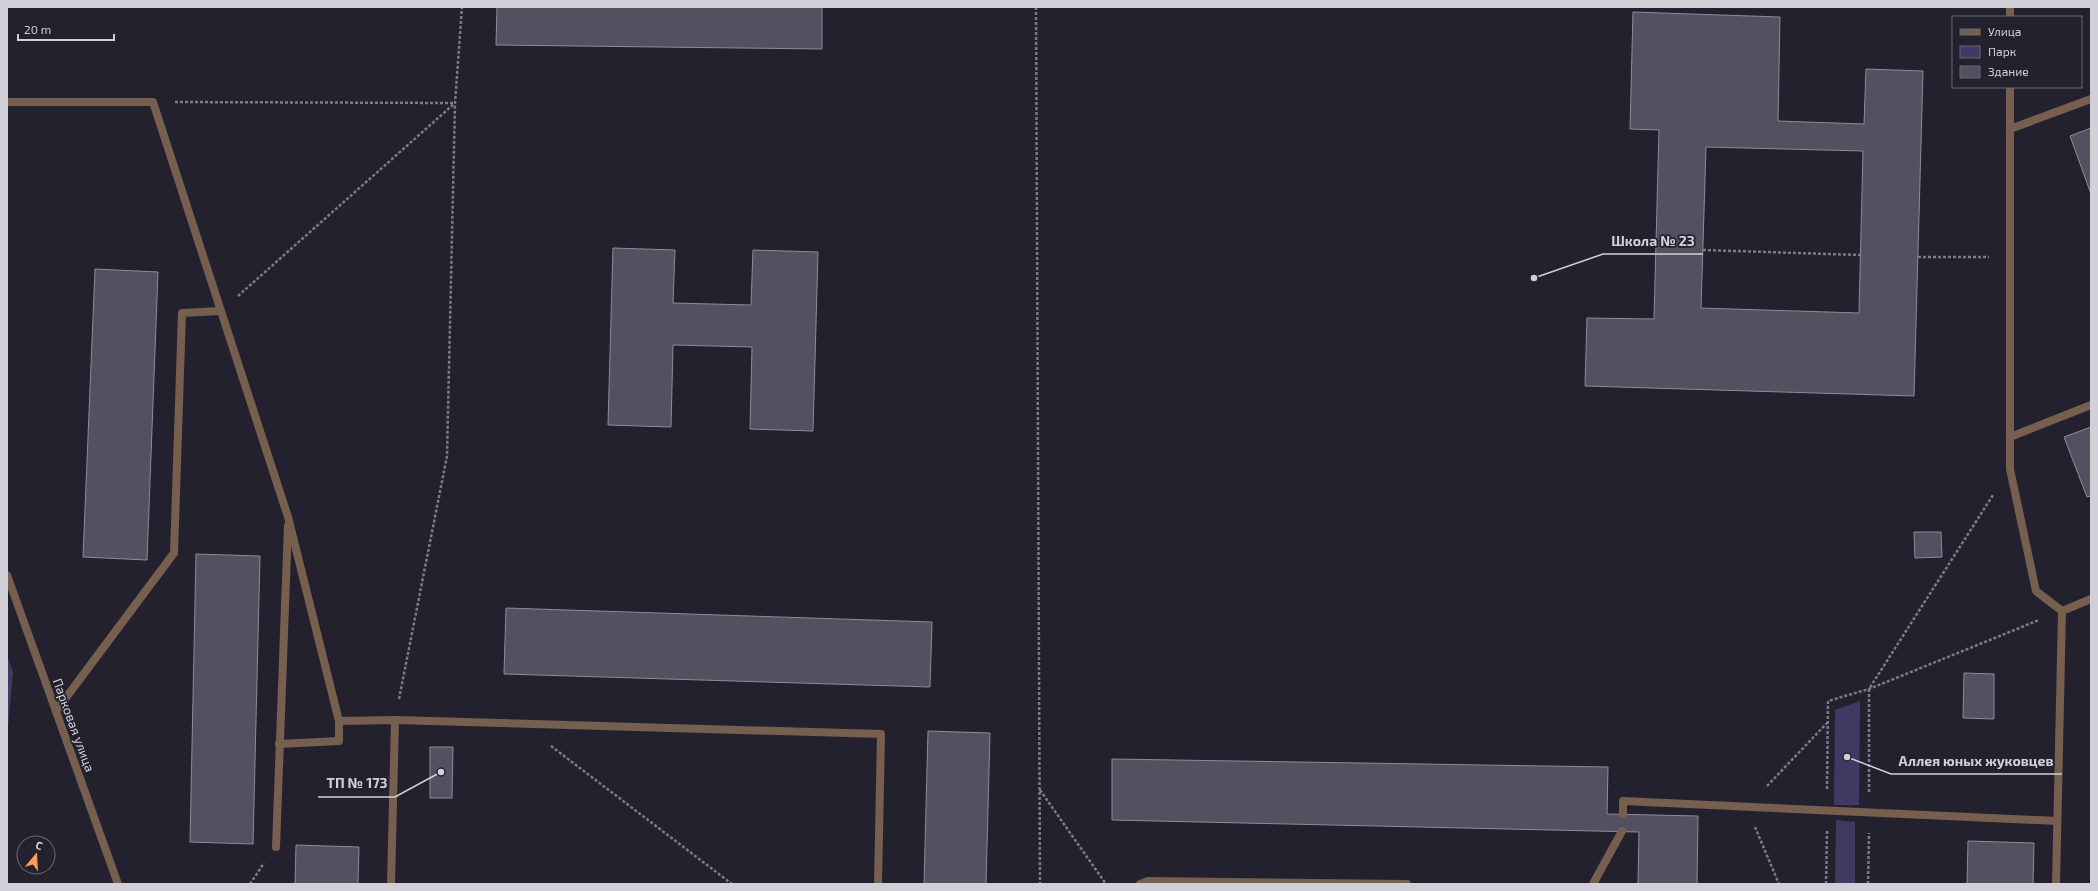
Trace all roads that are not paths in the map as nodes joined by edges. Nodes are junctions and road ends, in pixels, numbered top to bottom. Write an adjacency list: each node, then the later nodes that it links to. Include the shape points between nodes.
1 (2010, 88): 4 (street)
2 (2091, 99): 4 (street)
3 (7, 102): 5 (street, via 153,102)
4 (2010, 129): 7 (street)
5 (221, 311): 8 (street); 12 (street, via 182,313 174,553)
6 (2091, 405): 7 (street)
7 (2010, 437): 11 (street, via 2010,469 2036,591)
8 (288, 517): 14 (street); 15 (street)
9 (7, 575): 12 (street, Парковая улица)
10 (2091, 600): 11 (street)
11 (2062, 611): 17 (street)
12 (56, 711): 20 (street, Парковая улица)
13 (395, 720): 14 (street); 21 (street); 22 (street, via 881,734)
14 (339, 721): 15 (street, via 339,741)
15 (279, 744): 19 (street)
16 (1623, 814): 17 (street, via 1623,801)
17 (2057, 821): 26 (street)
18 (1622, 831): 25 (street)
19 (276, 847)
20 (118, 884)
21 (390, 884)
22 (878, 884)
23 (1140, 884): 24 (street, via 1148,881)
24 (1407, 884)
25 (1593, 884)
26 (2056, 884)

